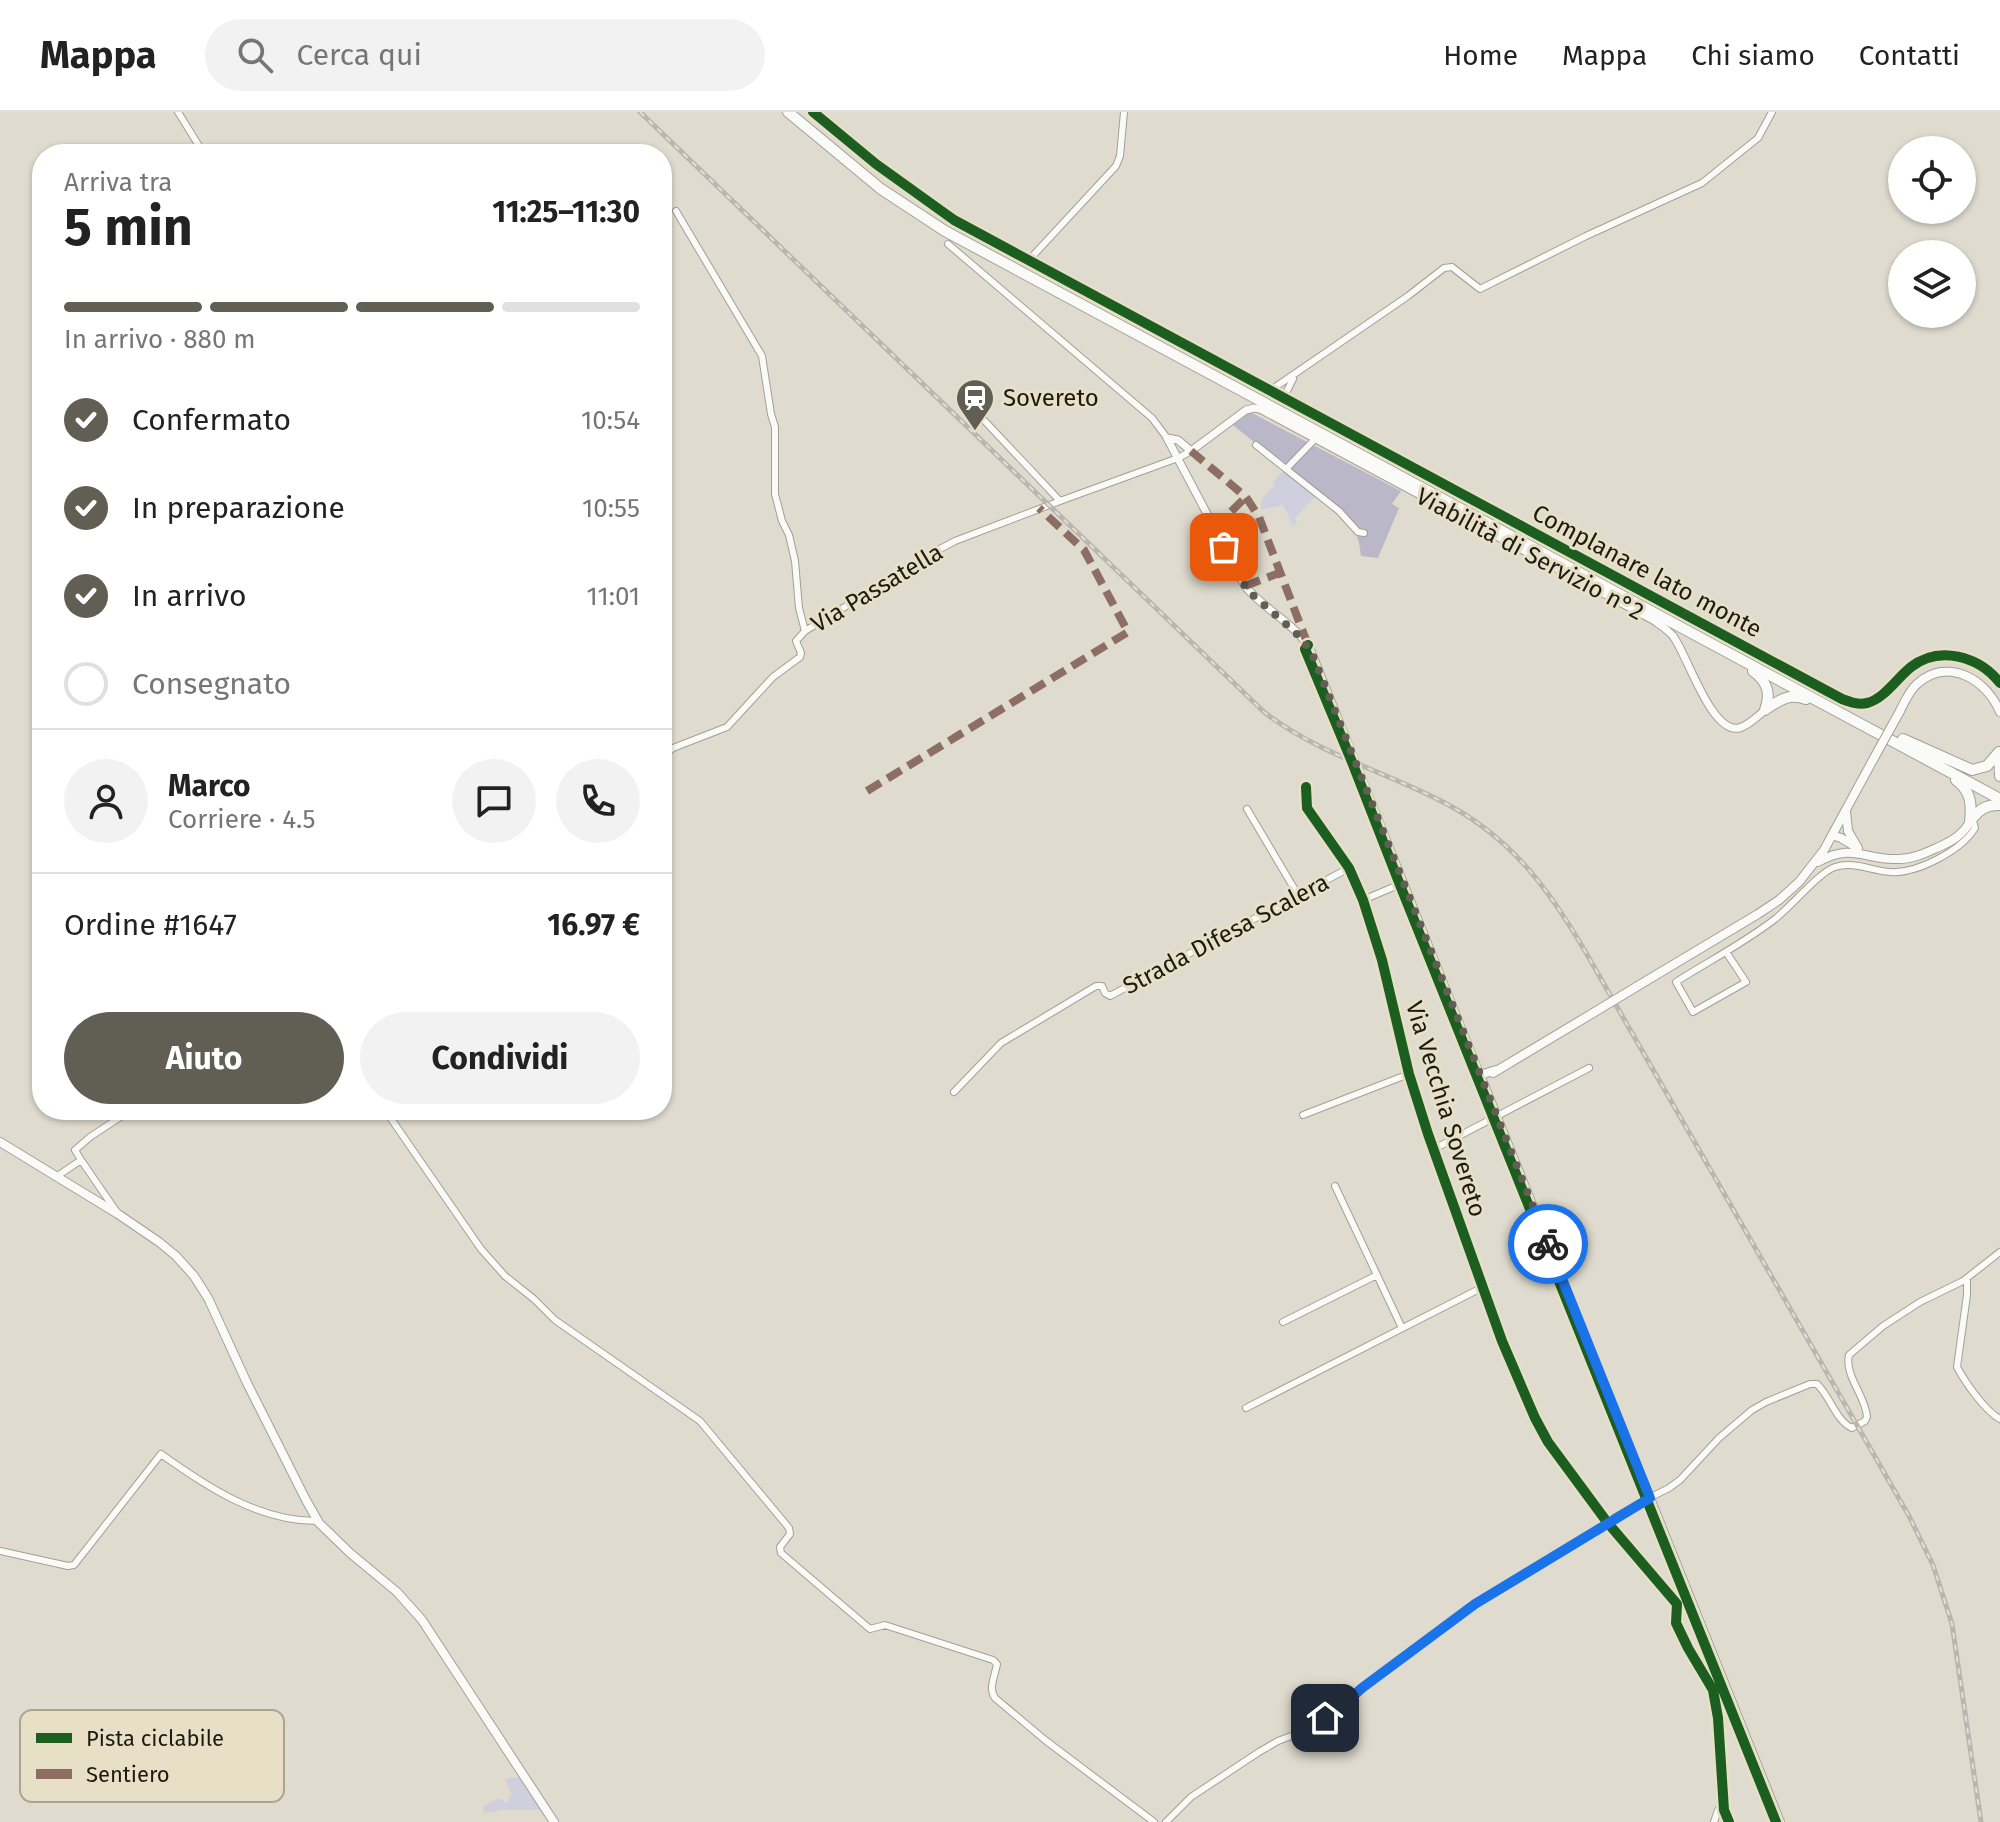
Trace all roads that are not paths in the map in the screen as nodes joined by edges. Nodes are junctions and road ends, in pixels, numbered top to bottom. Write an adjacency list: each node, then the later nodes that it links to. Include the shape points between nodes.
1 (178, 112): 7 (street)
2 (788, 112): 24 (highway, via 881,189 945,231)
3 (798, 112): 29 (highway, via 884,183 974,239)
4 (813, 112): 10 (street, Complanare lato monte, via 954,220)
5 (1124, 112): 10 (street, via 1116,166)
6 (1772, 112): 11 (street, via 1758,138 1702,183 1480,289 1452,267 1444,268)
7 (198, 144)
8 (676, 211): 23 (street, via 762,356 775,427 775,494 795,561)
9 (948, 244): 15 (street, via 1152,418)
10 (1029, 260): 12 (street, Complanare lato monte)
11 (1294, 376): 12 (street); 13 (street)
12 (1271, 390): 13 (street, Complanare lato monte)
13 (1284, 397): 25 (street, Complanare lato monte, via 1842,699 1867,703 1914,664 1932,656 1968,658)
14 (980, 416): 21 (street)
15 (1167, 438): 18 (street); 19 (street)
16 (1315, 439): 18 (street, Viabilità di Servizio n°2, via 1252,408); 20 (street); 26 (street, Viabilità di Servizio n°2, via 1653,620 1673,636 1712,711 1725,725 1741,727)
17 (1256, 445): 20 (street)
18 (1191, 451): 19 (street, Via Passatella)
19 (1178, 458): 21 (street, Via Passatella); 44 (street, via 1245,586 1308,645)
20 (1286, 469): 22 (street)
21 (1060, 501): 23 (street, Via Passatella, via 955,541)
22 (1364, 533)
23 (805, 631): 30 (street, Via Passatella, via 796,641 800,657 773,677 727,727)
24 (1699, 637): 26 (highway, via 1761,677 1769,694); 28 (highway)
25 (2000, 683)
26 (1765, 710): 28 (highway, via 1797,696)
27 (2000, 712): 38 (main road, bridge, via 1981,684 1965,674 1934,674 1920,681)
28 (1847, 717): 29 (highway)
29 (1901, 742): 31 (highway, via 1972,770 1987,766); 34 (highway); 35 (highway); 39 (highway, via 1962,785 1971,803)
30 (672, 749)
31 (2000, 751): 32 (highway)
32 (2000, 776)
33 (1306, 787): 43 (street, Via Vecchia Sovereto, via 1307,808)
34 (2000, 792)
35 (2000, 799)
36 (2000, 805): 39 (highway, via 1983,808)
37 (1247, 809): 45 (street)
38 (1846, 810): 40 (main road); 41 (main road, via 1848,831)
39 (1970, 822): 41 (main road, via 1953,840 1914,857 1890,859); 47 (street, via 1975,828 1964,842 1913,869 1888,872 1844,865 1826,871 1769,924 1676,982 1693,1012 1746,982)
40 (1832, 835): 41 (main road); 42 (main road)
41 (1859, 851): 42 (main road)
42 (1812, 866): 50 (main road, bridge, via 1779,900)
43 (1349, 868): 45 (street, Strada Difesa Scalera); 46 (street, Via Vecchia Sovereto)
44 (1403, 883): 46 (street); 50 (street)
45 (1298, 895): 51 (street, Strada Difesa Scalera, via 1110,996 1096,986 1001,1043)
46 (1363, 900): 49 (street, Via Vecchia Sovereto)
47 (1728, 955)
48 (1589, 1068): 53 (street)
49 (1409, 1074): 52 (street); 57 (street, Via Vecchia Sovereto)
50 (1482, 1078): 53 (main road)
51 (954, 1092)
52 (1303, 1115)
53 (1497, 1116): 57 (street); 70 (main road)
54 (116, 1120): 58 (street, via 75,1150)
55 (392, 1120): 78 (street, via 505,1276 555,1320 702,1423 789,1528 781,1553 870,1629 885,1625 993,1660 995,1698)
56 (0, 1142): 59 (main road)
57 (1434, 1149): 65 (street, Via Vecchia Sovereto)
58 (81, 1160): 59 (street); 61 (street)
59 (56, 1177): 61 (main road)
60 (1335, 1186): 63 (street)
61 (118, 1214): 71 (main road, via 176,1256 194,1276)
62 (2000, 1252): 64 (street)
63 (1377, 1275): 66 (street); 67 (street)
64 (1967, 1278): 69 (street, via 1957,1367); 70 (street, via 1883,1326 1849,1355 1847,1362 1867,1410 1860,1425 1846,1425 1824,1390 1810,1384 1752,1410 1680,1480)
65 (1483, 1287): 67 (street); 72 (street, Via Vecchia Sovereto, via 1535,1418)
66 (1283, 1322)
67 (1402, 1328): 68 (street)
68 (1246, 1408)
69 (2000, 1419)
70 (1650, 1498): 72 (street); 75 (main road)
71 (319, 1521): 73 (street, via 267,1514 195,1478 161,1454 74,1565); 77 (main road, via 422,1620)
72 (1608, 1523): 74 (street, Via Vecchia Sovereto); 79 (street, via 1475,1604 1342,1706 1307,1730 1259,1752 1191,1797)
73 (0, 1551)
74 (1677, 1604): 75 (street); 81 (street, Via Vecchia Sovereto, via 1676,1623 1713,1690)
75 (1693, 1605): 82 (main road)
76 (1718, 1810): 80 (street)
77 (554, 1822)
78 (1154, 1822)
79 (1166, 1822)
80 (1714, 1822)
81 (1729, 1822)
82 (1780, 1822)

